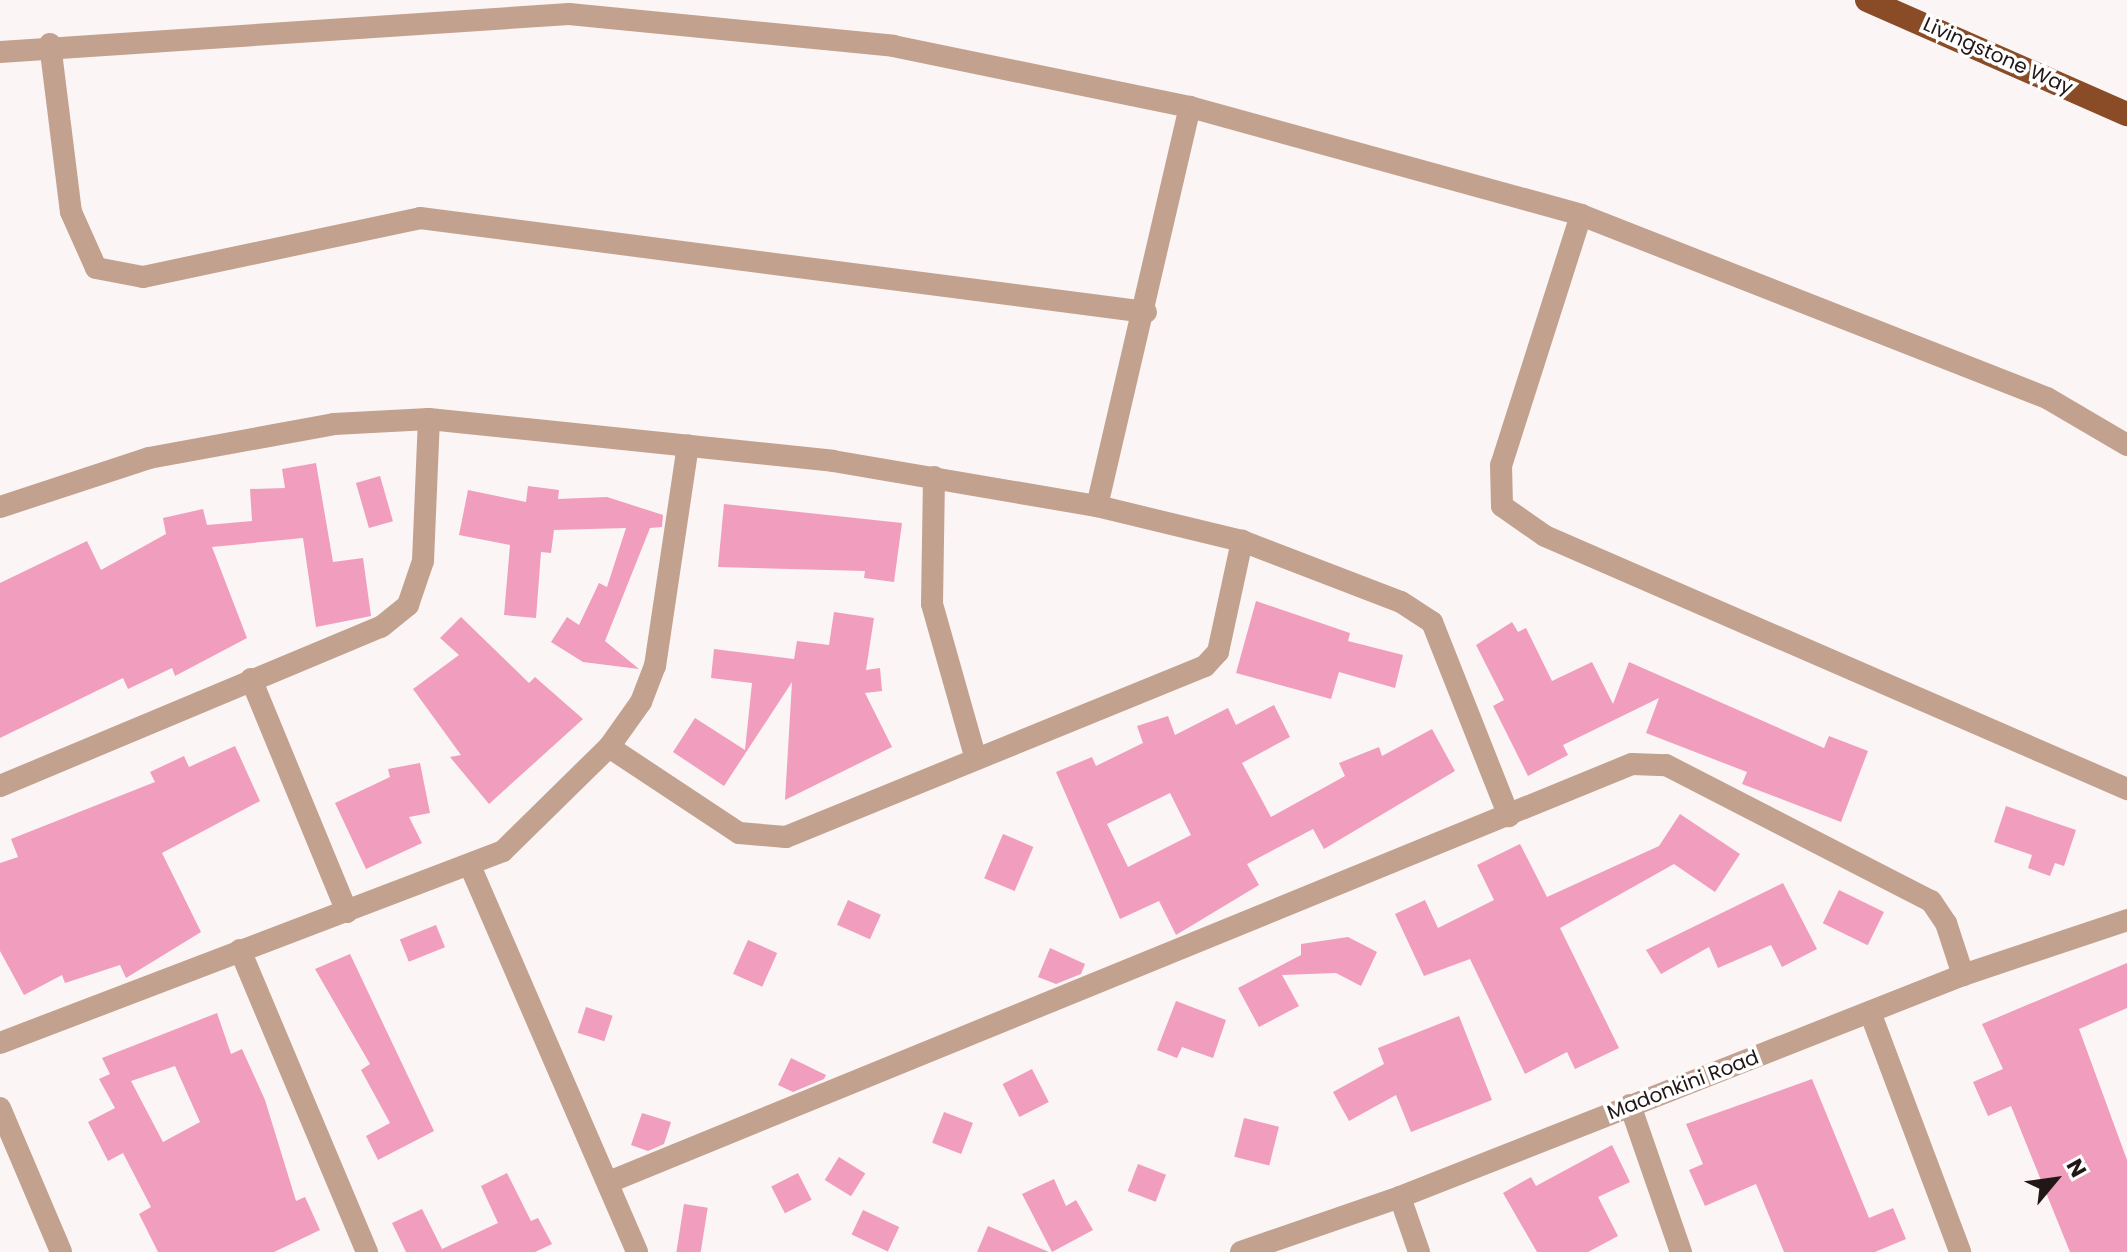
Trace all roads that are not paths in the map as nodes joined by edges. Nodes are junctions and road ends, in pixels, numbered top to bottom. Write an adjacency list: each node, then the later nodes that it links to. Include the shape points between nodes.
1 (1867, 0): 5 (highway, Livingstone Way)
2 (50, 44): 3 (street); 4 (street, via 569,14 893,46); 7 (street, via 71,212 96,268 143,277 420,218)
3 (0, 52)
4 (1190, 107): 6 (street); 7 (street)
5 (2127, 114)
6 (1581, 215): 10 (street, via 2047,398); 19 (street, via 1501,465 1502,506 1545,536)
7 (1146, 312): 12 (street)
8 (429, 419): 9 (street); 13 (street, via 334,424 149,458); 15 (street, via 423,561 408,605 381,627)
9 (688, 445): 11 (street); 16 (street, via 655,666)
10 (2127, 445)
11 (934, 477): 12 (street); 17 (street, via 932,604)
12 (1097, 506): 14 (street)
13 (0, 507)
14 (1242, 541): 17 (street, via 1214,660); 20 (street, via 1401,602 1432,622)
15 (251, 679): 18 (street); 22 (street)
16 (609, 747): 17 (street, via 757,840 798,833); 21 (street, via 503,851)
17 (975, 756)
18 (0, 786)
19 (2127, 789)
20 (1509, 816): 25 (street, via 1632,764 1666,765 1931,901 1946,923); 31 (street)
21 (471, 868): 22 (street); 31 (street)
22 (347, 912): 24 (street)
23 (2127, 920): 25 (street, Madonkini Road)
24 (240, 950): 27 (street); 34 (street)
25 (1963, 975): 26 (street, Madonkini Road)
26 (1870, 1012): 28 (street, Madonkini Road); 39 (street)
27 (0, 1043)
28 (1630, 1105): 32 (street, Madonkini Road); 38 (street)
29 (0, 1108): 30 (street)
30 (5, 1133): 33 (street)
31 (609, 1182): 35 (street)
32 (1400, 1197): 36 (street, Madonkini Road); 37 (street)
33 (61, 1252)
34 (367, 1252)
35 (637, 1252)
36 (1241, 1252)
37 (1419, 1252)
38 (1681, 1252)
39 (1960, 1252)

